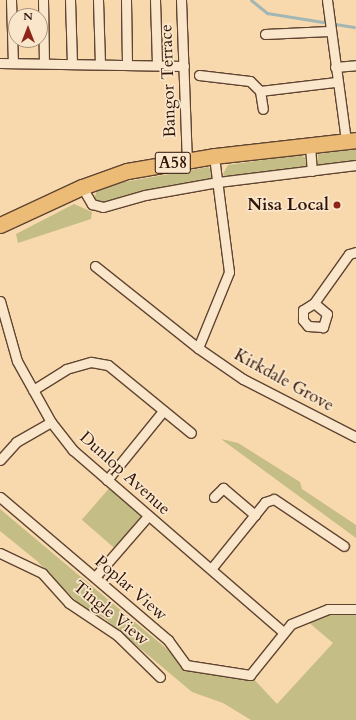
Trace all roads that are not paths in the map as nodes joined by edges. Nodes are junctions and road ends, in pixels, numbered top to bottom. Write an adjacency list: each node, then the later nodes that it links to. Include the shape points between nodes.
1 (11, 0): 12 (street)
2 (43, 0): 13 (street)
3 (70, 0): 14 (street)
4 (98, 0): 11 (street)
5 (126, 0): 15 (street)
6 (155, 0): 17 (street)
7 (181, 0): 19 (street, Bangor Terrace)
8 (327, 2): 9 (street)
9 (329, 31): 10 (street); 20 (street)
10 (265, 34)
11 (100, 62): 14 (street); 15 (street)
12 (13, 63): 13 (street); 16 (street)
13 (44, 63): 14 (street)
14 (72, 63)
15 (128, 63): 17 (street)
16 (0, 64)
17 (157, 64): 19 (street)
18 (356, 65): 20 (street)
19 (184, 66): 28 (street, Bangor Terrace)
20 (335, 67): 22 (street)
21 (199, 75): 23 (street, via 250,81)
22 (336, 82): 23 (street); 25 (street)
23 (260, 91): 24 (street)
24 (263, 109)
25 (351, 140): 26 (main road, A58)
26 (310, 145): 27 (main road, A58); 30 (street)
27 (214, 156): 28 (main road, A58); 31 (street)
28 (187, 161): 32 (main road, A58, via 127,172)
29 (356, 165): 30 (street)
30 (312, 170): 31 (street)
31 (218, 182): 32 (street, via 145,195 103,207 92,204); 40 (street, via 229,272)
32 (82, 187): 33 (main road, A58)
33 (0, 225)
34 (356, 252): 37 (street, via 349,254)
35 (95, 266): 40 (street, Kirkdale Grove)
36 (0, 301): 39 (street, Dunlop Avenue)
37 (314, 303)
38 (0, 348): 39 (street)
39 (10, 348): 41 (street, Dunlop Avenue)
40 (198, 348): 45 (street, Kirkdale Grove, via 243,379)
41 (33, 390): 42 (street, via 66,369 91,362 108,365); 43 (street, Dunlop Avenue)
42 (163, 411): 44 (street); 47 (street)
43 (51, 422): 46 (street, via 16,442); 47 (street, Dunlop Avenue, via 73,450)
44 (191, 433)
45 (356, 437)
46 (0, 460)
47 (107, 480): 51 (street, Dunlop Avenue)
48 (0, 497): 55 (street, Poplar View)
49 (214, 497): 50 (street, via 225,486)
50 (255, 515): 52 (street, via 265,502 274,499); 54 (street)
51 (148, 516): 54 (street, Dunlop Avenue); 55 (street)
52 (344, 546)
53 (0, 553): 58 (street, Tingle View, via 42,573 69,603 117,635)
54 (211, 569): 57 (street, Dunlop Avenue)
55 (95, 577): 57 (street, Poplar View, via 168,640 186,665 250,675)
56 (356, 609): 57 (street, via 316,612)
57 (283, 632)
58 (160, 677)

